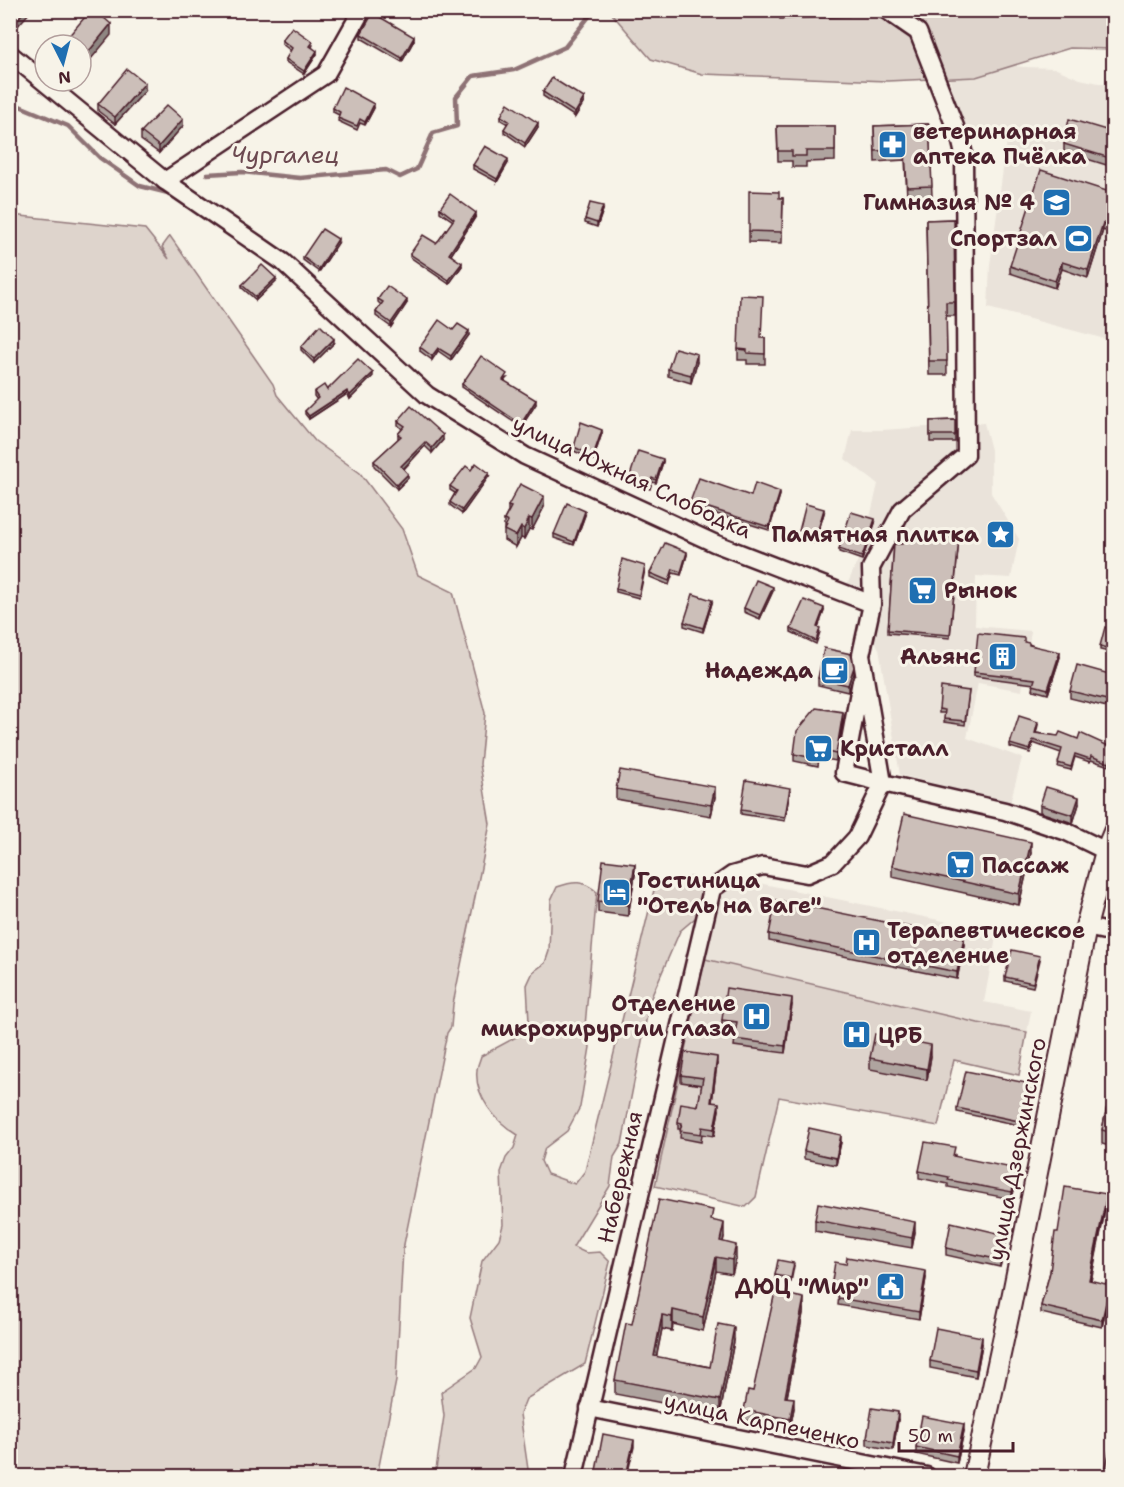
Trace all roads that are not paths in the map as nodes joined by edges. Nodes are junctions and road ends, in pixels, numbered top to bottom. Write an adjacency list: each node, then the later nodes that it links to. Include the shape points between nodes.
1 (362, 10): 4 (street, via 326,74)
2 (886, 10): 5 (street, via 918,32 964,155 966,455 902,510 871,568)
3 (10, 54): 4 (street, улица Южная Слободка)
4 (165, 181): 5 (street, улица Южная Слободка, via 283,262 427,395 525,456 714,543)
5 (872, 604): 6 (street, via 861,656)
6 (863, 670): 7 (street); 7 (street, via 844,773)
7 (883, 783): 9 (street, via 1005,811 1067,832); 12 (street, Набережная, via 858,837 833,863 807,874 763,866 732,875 712,889)
8 (1113, 832): 9 (main road, улица Дзержинского)
9 (1106, 851): 10 (main road, улица Дзержинского)
10 (1086, 927): 11 (street); 15 (main road, улица Дзержинского)
11 (1113, 933)
12 (589, 1408): 13 (street, Набережная); 14 (street, улица Карпеченко)
13 (574, 1476)
14 (927, 1476)
15 (974, 1476)

